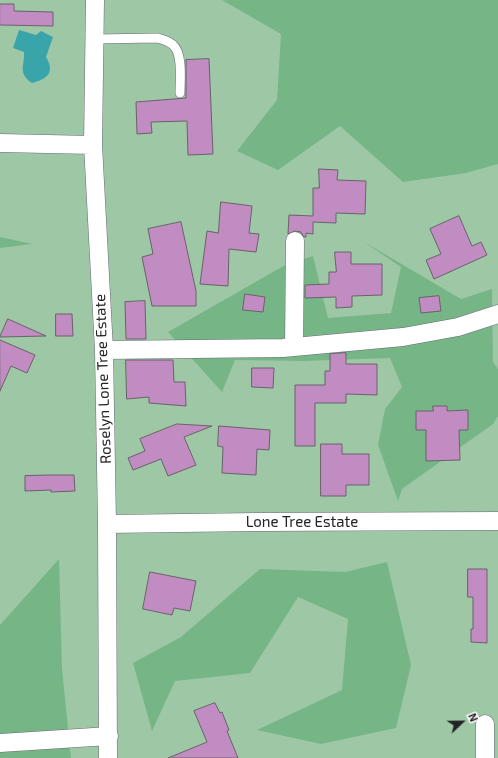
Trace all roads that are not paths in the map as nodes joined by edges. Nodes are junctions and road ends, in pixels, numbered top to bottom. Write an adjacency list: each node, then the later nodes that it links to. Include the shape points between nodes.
1 (95, 0): 2 (street, Roselyn Lone Tree Estate)
2 (94, 39): 3 (lane, via 167,40 174,46 179,59); 5 (street, Roselyn Lone Tree Estate)
3 (180, 93)
4 (0, 143): 5 (street)
5 (92, 146): 9 (street, Roselyn Lone Tree Estate)
6 (295, 241): 8 (street)
7 (498, 314): 8 (street, via 458,327 403,337)
8 (294, 347): 9 (street)
9 (104, 350): 11 (street, Roselyn Lone Tree Estate)
10 (498, 521): 11 (street, Lone Tree Estate)
11 (107, 524): 13 (street, Roselyn Lone Tree Estate)
12 (485, 724): 16 (street)
13 (108, 736): 14 (street); 15 (street, Roselyn Lone Tree Estate)
14 (0, 742)
15 (108, 758)
16 (485, 758)

